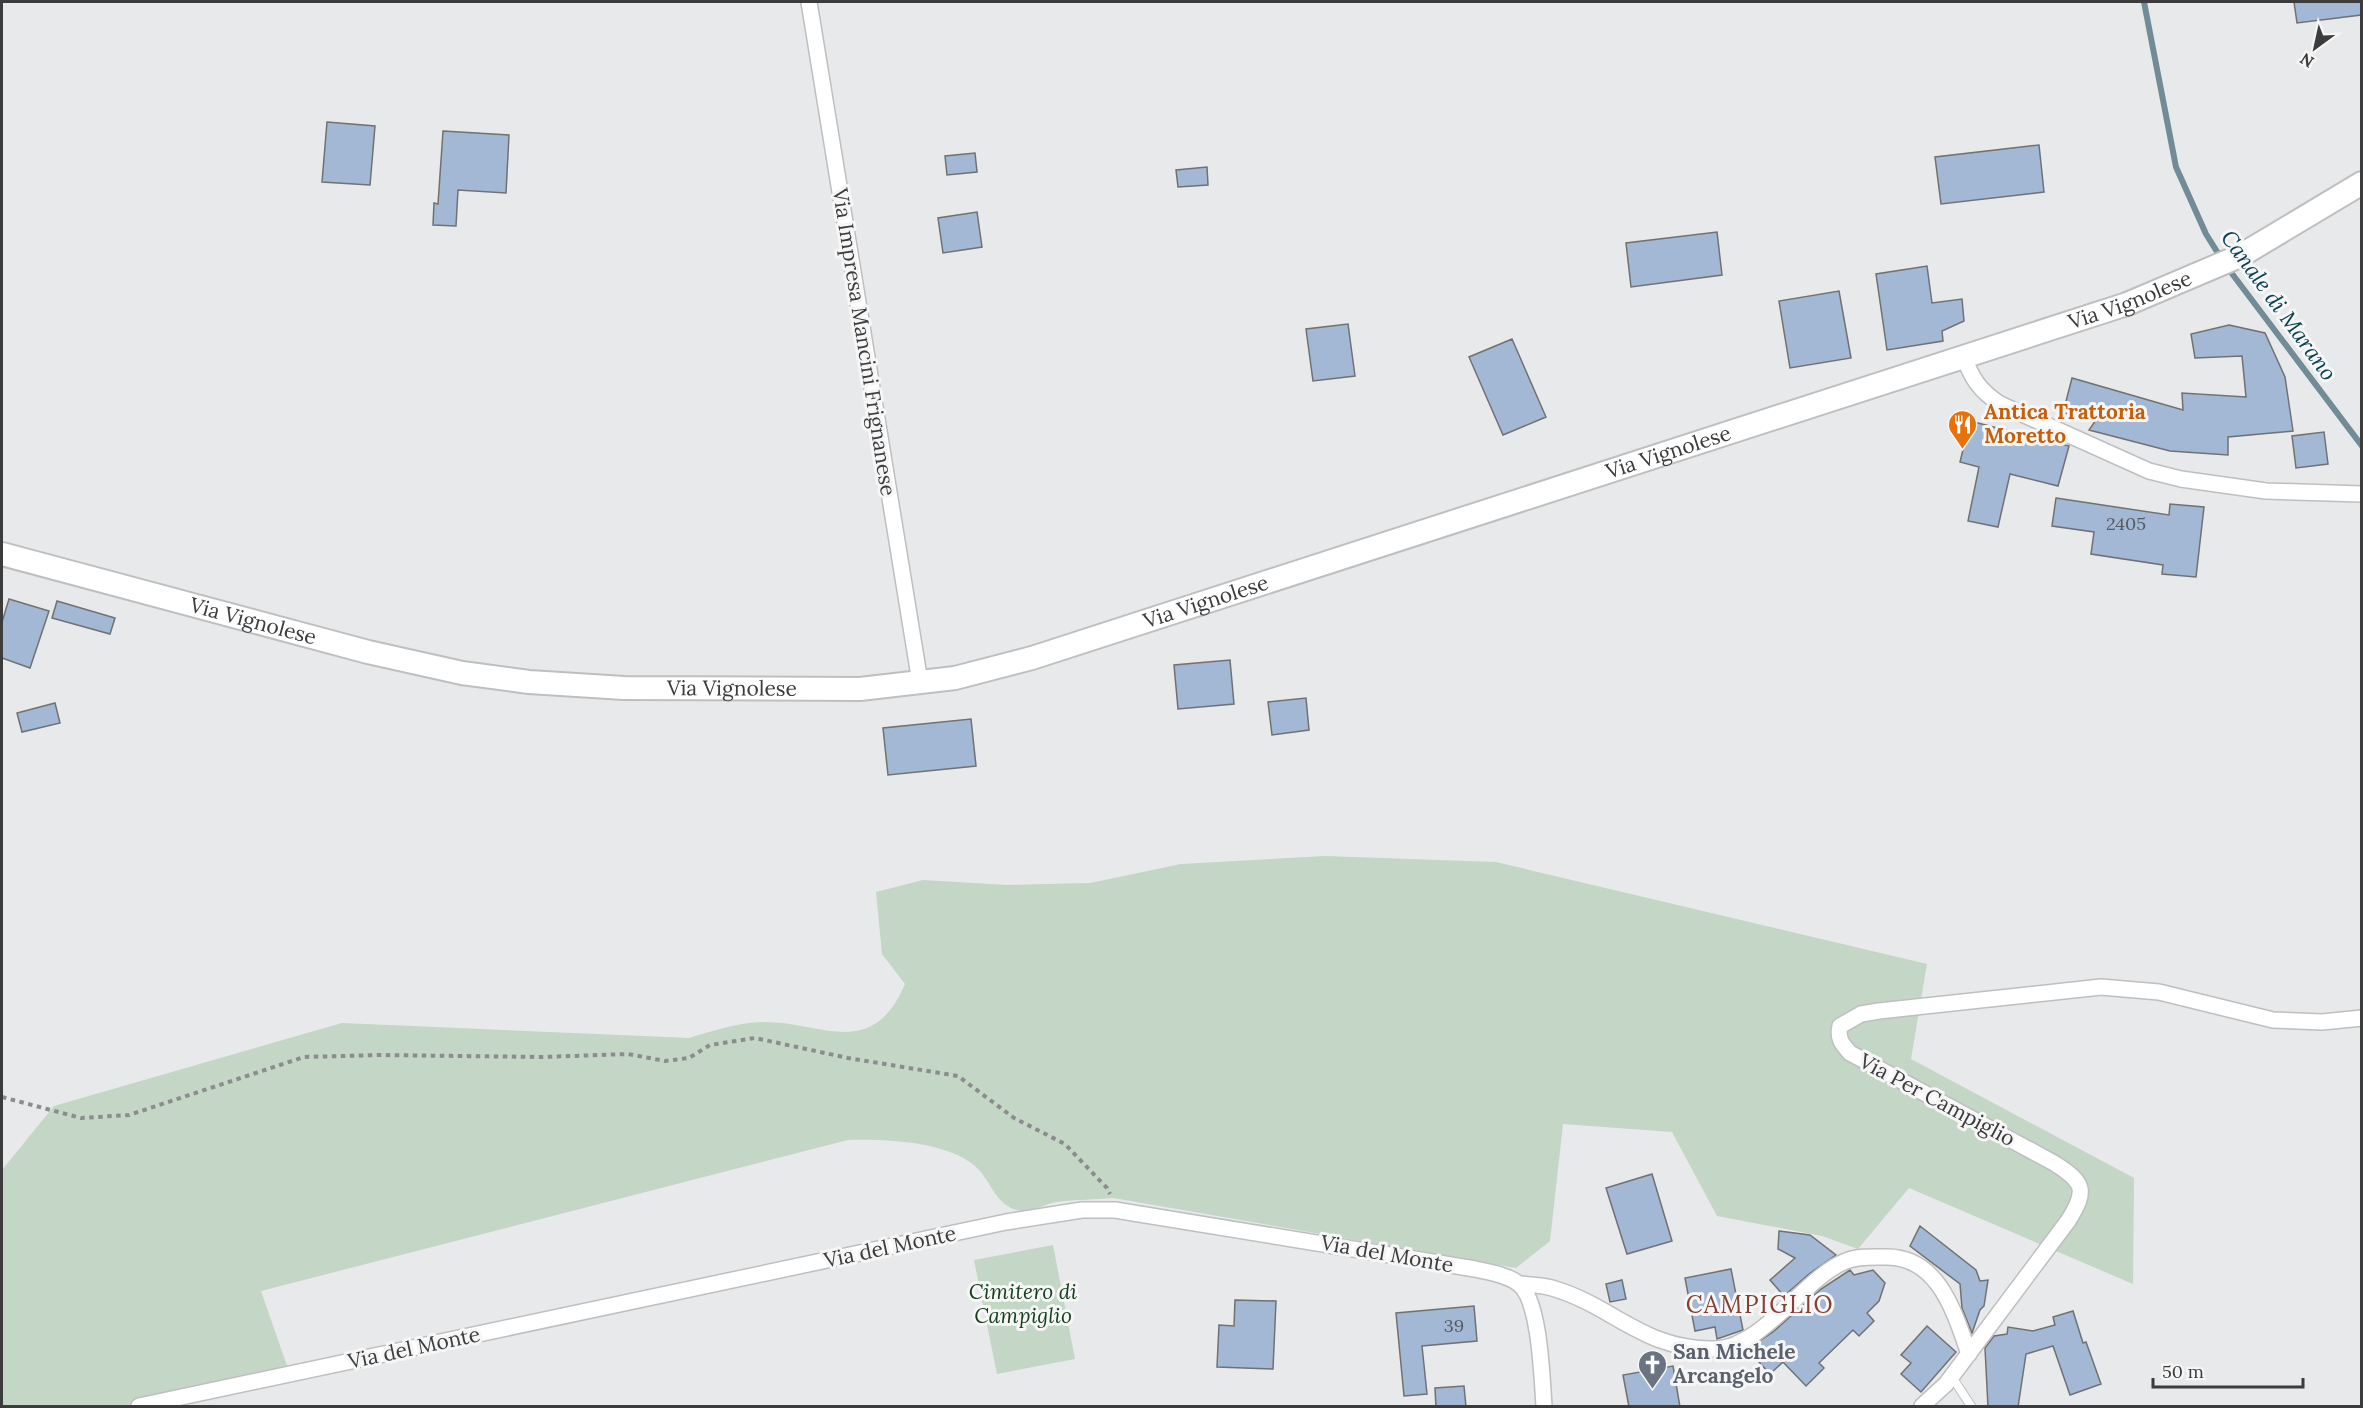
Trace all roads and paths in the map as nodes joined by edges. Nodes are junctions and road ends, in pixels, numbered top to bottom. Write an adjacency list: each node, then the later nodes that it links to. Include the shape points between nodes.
1 (809, 2): 6 (street, Via Impresa Mancini Frignanese)
2 (2361, 183): 3 (main road, Via Vignolese, via 2216,269 2127,304)
3 (1964, 356): 4 (street, via 1970,376 2000,404 2149,471 2266,491); 6 (main road, Via Vignolese, via 1032,658 955,678)
4 (2361, 494)
5 (2, 554): 6 (main road, Via Vignolese, via 368,652 518,681 624,688 801,690 860,690)
6 (920, 682)
7 (2361, 1018): 11 (street, Via Per Campiglio, via 2322,1022 2273,1020 2159,992 2101,987 1879,1011 1861,1014 1840,1026 1838,1035 1850,1053 2054,1162 2079,1183 2080,1203)
8 (2, 1097): 9 (path, via 81,1118 129,1115 304,1058 628,1054 665,1061 689,1058 711,1045 755,1038 958,1076 1014,1118 1065,1144 1107,1188)
9 (1115, 1210): 10 (street, Via del Monte, via 1475,1269); 13 (street, Via del Monte, via 1082,1210 1006,1222)
10 (1521, 1284): 11 (street, Via del Monte, via 1550,1287 1585,1301 1651,1338 1673,1345 1717,1349 1732,1347 1759,1330 1847,1260 1891,1257 1920,1268 1942,1288); 14 (street, via 1539,1336)
11 (1969, 1354): 12 (street, Via Per Campiglio)
12 (1952, 1377): 15 (street, Via Per Campiglio); 16 (lane)
13 (139, 1407)
14 (1544, 1407)
15 (1922, 1407)
16 (1971, 1407)

